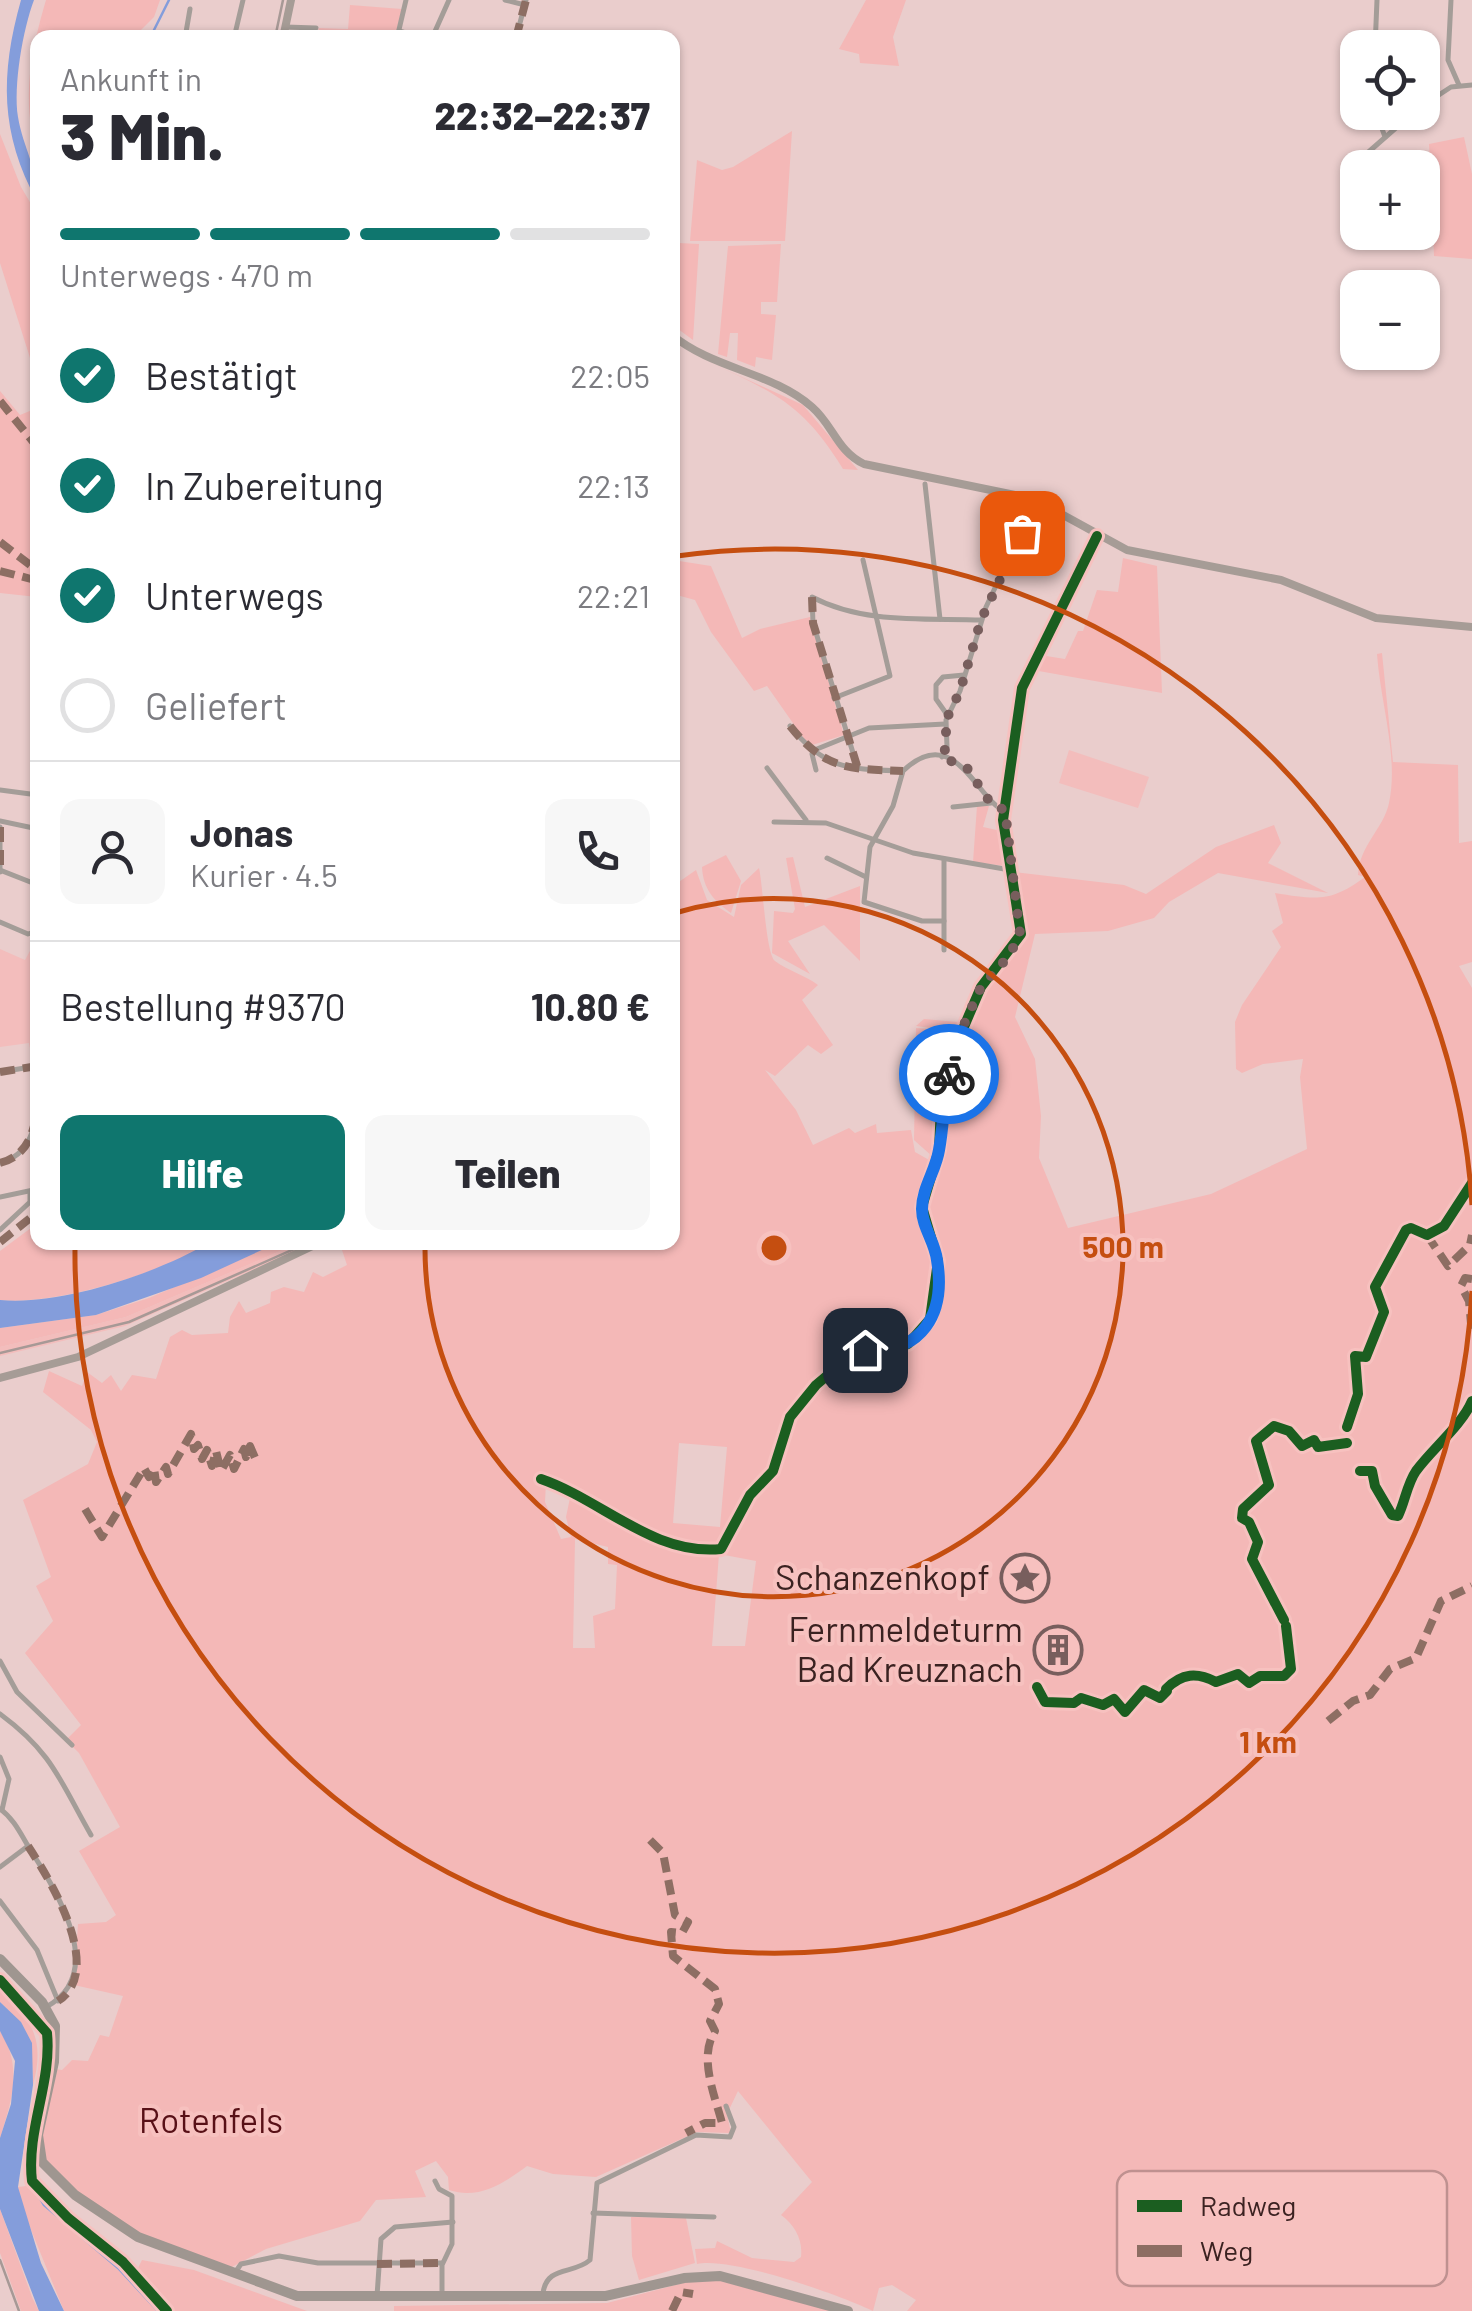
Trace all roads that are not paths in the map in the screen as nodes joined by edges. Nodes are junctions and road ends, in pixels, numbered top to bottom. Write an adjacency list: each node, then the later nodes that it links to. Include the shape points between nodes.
1 (243, 0): 13 (street)
2 (292, 0): 10 (main road)
3 (406, 0): 15 (street)
4 (450, 0): 16 (street)
5 (505, 0): 8 (street)
6 (1377, 0): 18 (street)
7 (1451, 0): 20 (street, via 1448,60)
8 (525, 3): 17 (street)
9 (190, 10): 12 (street)
10 (285, 26): 11 (street); 14 (main road)
11 (316, 28)
12 (186, 30)
13 (236, 30)
14 (284, 30)
15 (399, 30)
16 (436, 30)
17 (518, 30)
18 (1376, 30)
19 (1472, 84): 20 (street)
20 (1460, 85): 21 (street)
21 (1440, 96)
22 (1383, 130): 24 (street)
23 (1395, 130): 24 (street)
24 (1386, 138): 25 (street)
25 (1372, 150)
26 (680, 341): 28 (main road, via 804,401 843,450 864,464)
27 (924, 484): 32 (street)
28 (1048, 504): 29 (main road); 33 (street, via 1018,539)
29 (1096, 536): 34 (main road, via 1134,553 1281,580 1376,618); 51 (street, via 1024,681)
30 (863, 560): 31 (street)
31 (875, 615): 32 (street); 36 (street, via 890,676); 36 (street, via 812,596)
32 (940, 618): 33 (street)
33 (981, 620): 35 (street)
34 (1472, 627)
35 (965, 675): 37 (street); 37 (street, via 946,676 936,685 936,699)
36 (834, 698): 40 (street)
37 (948, 716): 38 (street)
38 (945, 724): 40 (street, via 876,727); 42 (street)
39 (790, 726): 41 (street)
40 (847, 736): 41 (street); 45 (street)
41 (812, 752): 44 (street); 45 (street)
42 (942, 757): 46 (street, via 922,759); 49 (street, via 970,770)
43 (766, 768): 52 (street)
44 (816, 770)
45 (858, 770): 46 (street)
46 (903, 772): 56 (street)
47 (0, 790): 48 (street)
48 (30, 794)
49 (991, 803): 50 (street); 51 (street)
50 (953, 808)
51 (1005, 810): 59 (street)
52 (806, 820): 53 (street); 56 (street)
53 (774, 822)
54 (0, 824): 55 (street); 60 (street)
55 (30, 828)
56 (874, 838): 58 (street); 61 (street)
57 (826, 858): 61 (street)
58 (944, 859): 59 (street); 63 (street)
59 (1010, 870): 77 (street, via 1020,934 981,987 959,1034 941,1106 939,1150 922,1202 938,1262 932,1315 908,1344 851,1354 802,1404 788,1421 772,1471 750,1494 721,1550 666,1544)
60 (0, 871): 62 (street)
61 (866, 877): 63 (street, via 864,902 922,921)
62 (30, 882)
63 (944, 921): 66 (street)
64 (0, 922): 65 (street)
65 (30, 933)
66 (944, 950)
67 (30, 1067): 68 (street)
68 (0, 1072)
69 (30, 1139): 70 (street)
70 (0, 1164)
71 (30, 1191): 72 (street)
72 (0, 1197)
73 (30, 1202): 74 (street)
74 (0, 1230)
75 (304, 1250): 76 (main road, via 98,1347)
76 (0, 1378)
77 (541, 1480)
78 (0, 1661): 80 (street, via 17,1692)
79 (0, 1714): 83 (street, via 56,1768)
80 (72, 1745)
81 (0, 1757): 82 (street, via 8,1779)
82 (1, 1810): 84 (street)
83 (92, 1835)
84 (28, 1846): 85 (street); 88 (street, via 72,1927 72,1978)
85 (0, 1867)
86 (0, 1901): 88 (street, via 37,1950)
87 (0, 1959): 89 (main road)
88 (58, 2001): 89 (street)
89 (46, 2007): 97 (main road, via 56,2045 38,2142 47,2170 120,2227)
90 (726, 2106): 92 (street, via 733,2134 696,2135 598,2181)
91 (435, 2181): 94 (street, via 452,2196)
92 (593, 2214): 93 (street); 98 (street, via 590,2260 548,2278)
93 (714, 2217)
94 (453, 2222): 95 (street); 96 (street, via 395,2227 380,2239)
95 (442, 2263): 96 (street); 99 (street)
96 (377, 2264): 97 (street, via 279,2256); 100 (street)
97 (238, 2269): 100 (main road, via 297,2296)
98 (543, 2296): 99 (main road); 101 (main road, via 624,2295 684,2278 720,2276)
99 (442, 2298): 100 (main road)
100 (377, 2299)
101 (848, 2311)

